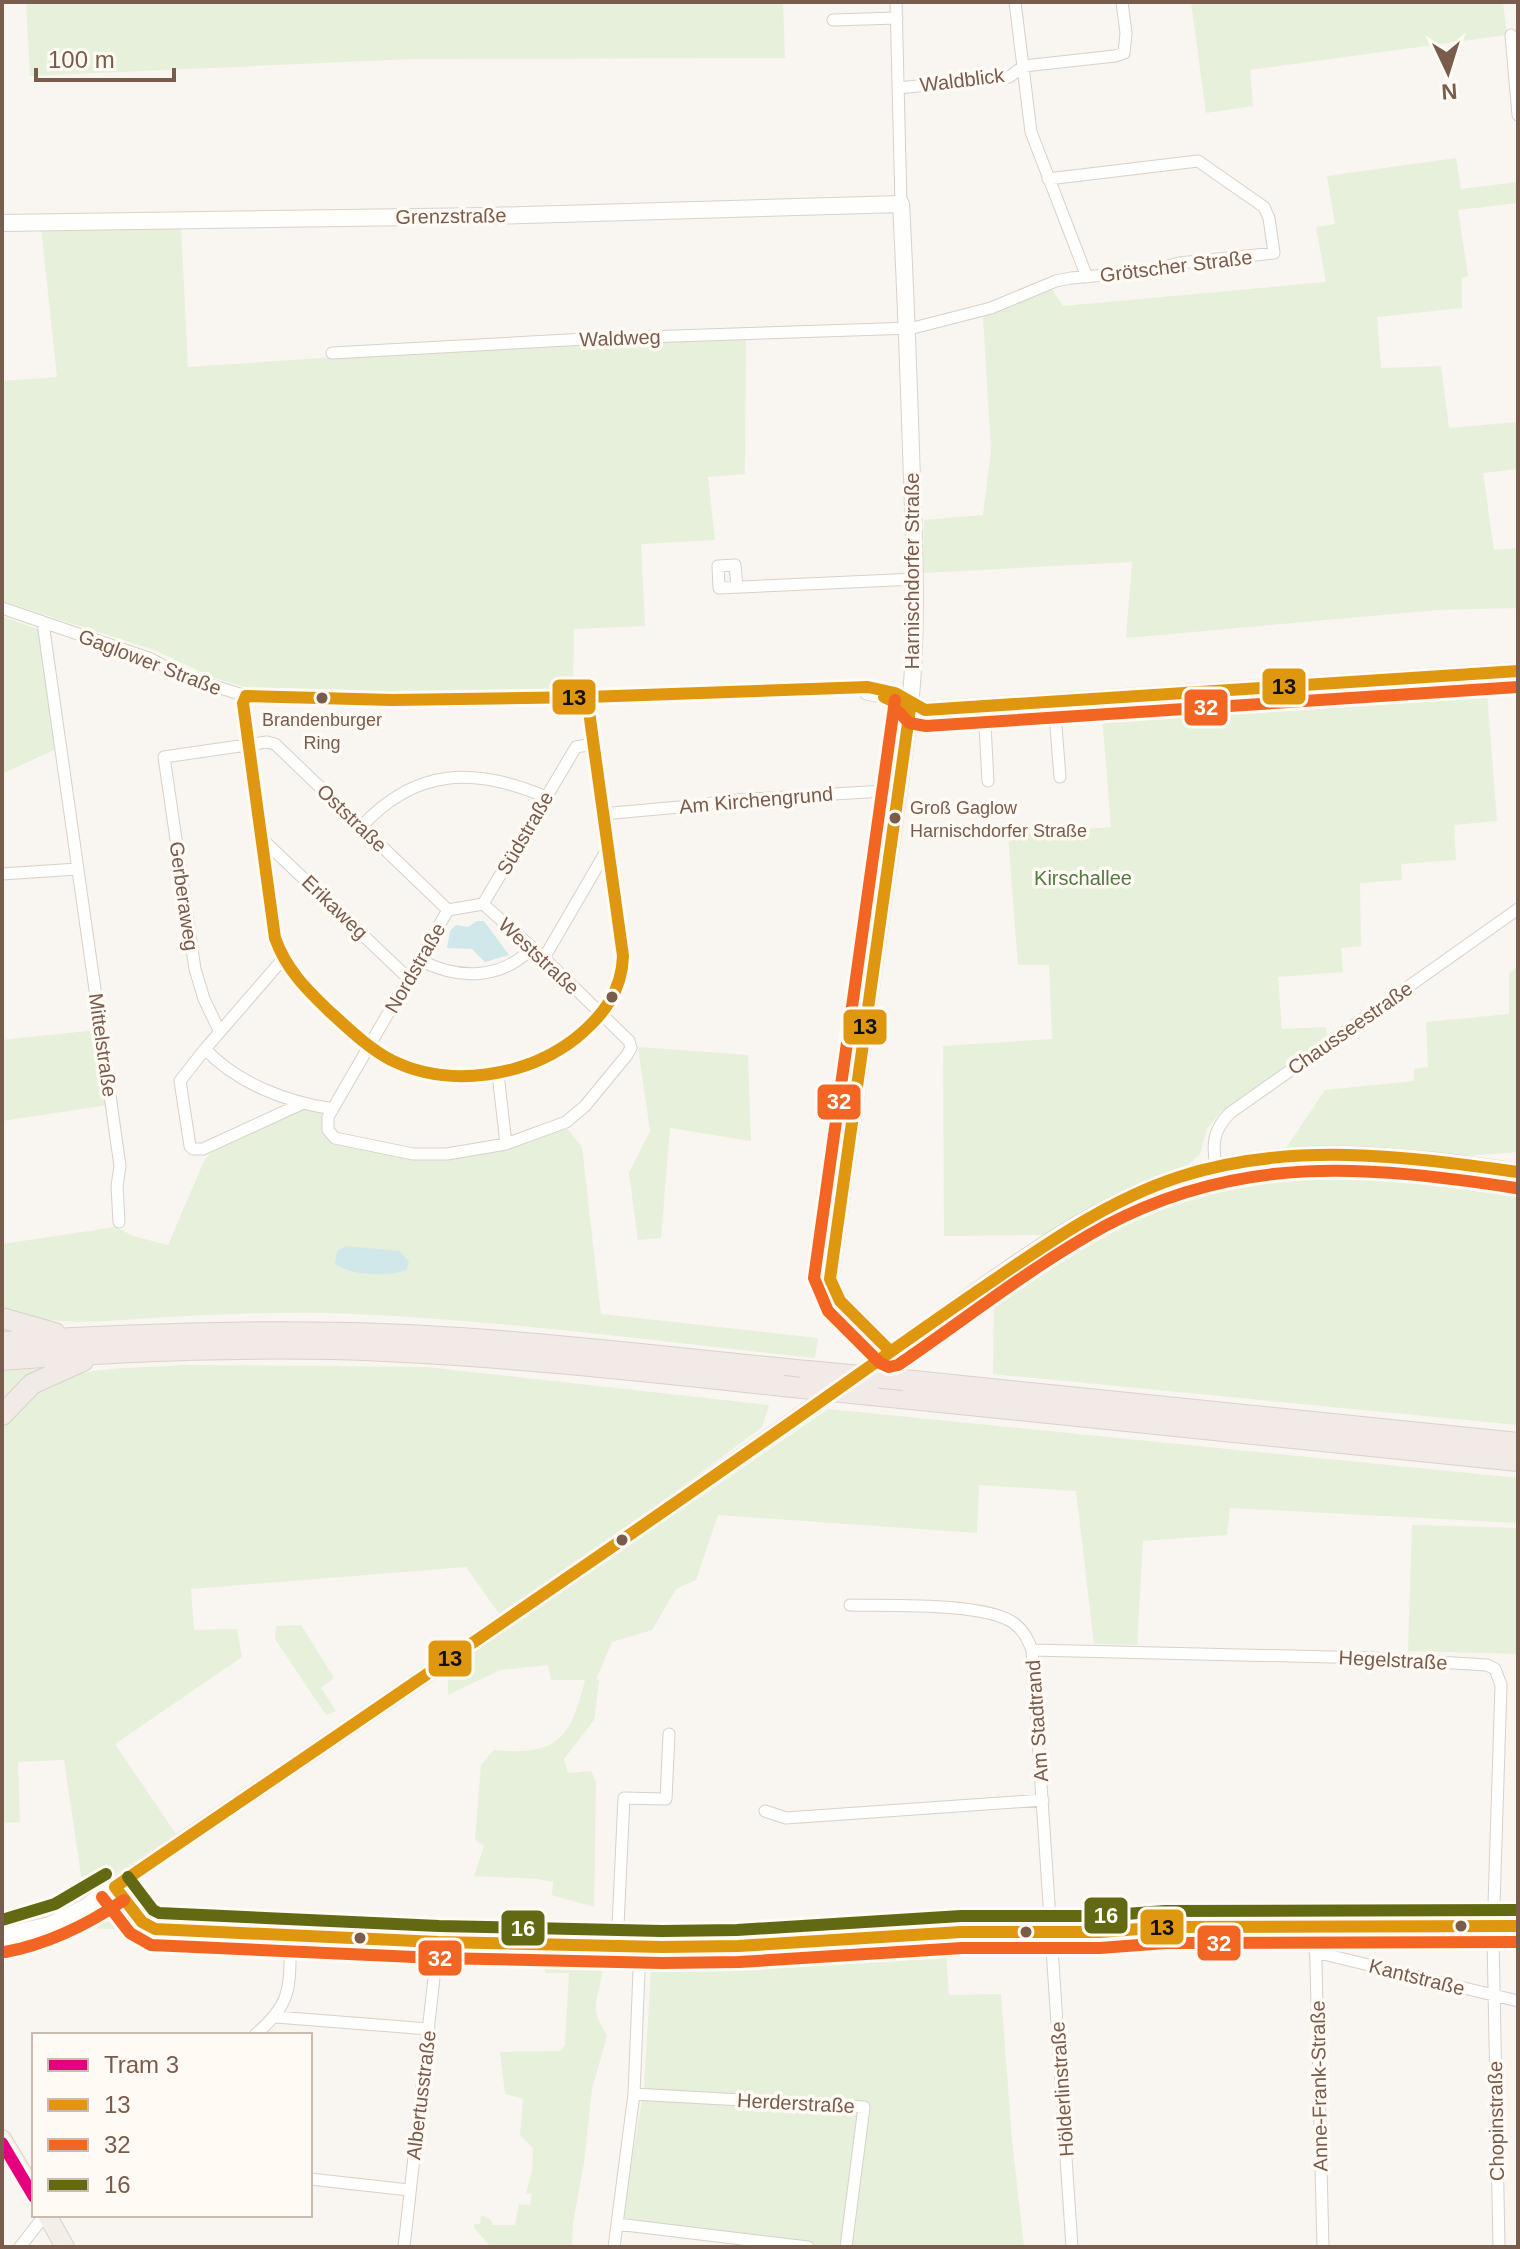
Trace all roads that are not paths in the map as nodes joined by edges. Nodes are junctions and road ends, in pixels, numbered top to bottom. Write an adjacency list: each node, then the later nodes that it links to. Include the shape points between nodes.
1 (896, 2): 4 (street, Harnischdorfer Straße)
2 (1015, 2): 7 (street, Waldblick)
3 (1122, 2): 7 (street, Waldblick, via 1124,53)
4 (897, 18): 5 (street); 8 (street, Harnischdorfer Straße)
5 (833, 20)
6 (1511, 35): 9 (street)
7 (1024, 66): 8 (street, Waldblick, via 1009,77); 10 (street, Waldblick)
8 (898, 88): 12 (street, Harnischdorfer Straße)
9 (1518, 115)
10 (1031, 132): 11 (street, Grötscher Straße)
11 (1048, 179): 14 (street, Grötscher Straße); 14 (street, Grötscher Straße, via 1198,161 1264,207 1269,218 1274,253)
12 (901, 204): 13 (street, Grenzstraße); 15 (street, Harnischdorfer Straße)
13 (2, 223)
14 (1087, 277): 15 (street, Grötscher Straße, via 1056,281 951,320)
15 (908, 327): 16 (street, Waldweg); 17 (street, Harnischdorfer Straße)
16 (332, 353)
17 (916, 579): 18 (street); 25 (street, Harnischdorfer Straße)
18 (737, 587)
19 (2, 608): 20 (street, Gaglower Straße)
20 (43, 623): 22 (street, Gaglower Straße); 38 (street, Mittelstraße)
21 (1518, 671): 24 (street)
22 (246, 696): 23 (street, Gaglower Straße); 28 (street)
23 (587, 697): 25 (street, Gaglower Straße, via 830,690 873,694); 27 (street)
24 (1054, 702): 26 (street); 30 (street)
25 (914, 707): 26 (street); 32 (street, Harnischdorfer Straße)
26 (984, 707): 31 (street)
27 (594, 744): 33 (street, Südstraße, via 576,747); 37 (street)
28 (248, 746): 29 (street, Oststraße); 35 (street, Oststraße, via 275,744); 36 (street)
29 (164, 757): 49 (street, Gerberaweg, via 193,958)
30 (1060, 777)
31 (988, 781)
32 (899, 790): 34 (street, Am Kirchengrund); 62 (street, Harnischdorfer Straße, via 830,1279 840,1301)
33 (546, 797): 35 (street, via 482,777 434,780 403,792); 40 (street, Südstraße)
34 (613, 813)
35 (361, 827): 42 (street, Oststraße)
36 (260, 837): 45 (street, via 271,918); 47 (street, Erikaweg)
37 (608, 848): 44 (street); 48 (street, via 623,972)
38 (77, 869): 39 (street); 58 (street, Mittelstraße, via 120,1166)
39 (2, 874)
40 (483, 904): 42 (street); 43 (street, Weststraße)
41 (1518, 909): 56 (street, Chausseestraße, via 1230,1113 1213,1139)
42 (448, 910): 46 (street, Nordstraße)
43 (532, 948): 44 (street, Weststraße); 46 (street, via 506,967 472,974 455,974)
44 (544, 958): 48 (street, Weststraße)
45 (283, 959): 49 (street); 50 (street, via 307,991)
46 (420, 960): 47 (street, Nordstraße)
47 (409, 979): 50 (street, Nordstraße)
48 (602, 1014): 52 (street, via 550,1056); 55 (street, Weststraße, via 629,1041 627,1055 566,1122)
49 (219, 1030): 51 (street)
50 (369, 1047): 52 (street, via 426,1070); 54 (street, Nordstraße)
51 (205, 1049): 53 (street, via 254,1084); 53 (street, via 180,1081 193,1149)
52 (498, 1074): 55 (street)
53 (301, 1104): 54 (street)
54 (333, 1109): 55 (street, via 328,1130 335,1138 413,1154)
55 (506, 1144)
56 (1216, 1167): 57 (street, via 1372,1153); 62 (street, via 1163,1183 1095,1215)
57 (1518, 1172)
58 (119, 1222)
59 (2, 1318): 60 (highway)
60 (74, 1338): 61 (highway); 66 (highway, bridge, via 251,1331 487,1340)
61 (2, 1342)
62 (890, 1351): 73 (street, via 610,1550)
63 (104, 1354): 64 (highway); 65 (highway, via 32,1384); 67 (highway, bridge, via 260,1348 383,1351 635,1370)
64 (2, 1360)
65 (2, 1415)
66 (1518, 1443)
67 (1518, 1461)
68 (850, 1605): 69 (street, Am Stadtrand, via 961,1609 1000,1616 1015,1623)
69 (1032, 1650): 71 (street, Am Stadtrand); 75 (street, Hegelstraße, via 1373,1658 1495,1669 1501,1685)
70 (669, 1734): 81 (street, via 666,1799 624,1798)
71 (1043, 1800): 72 (street, Am Stadtrand, via 786,1818); 77 (street, Am Stadtrand)
72 (765, 1811)
73 (115, 1887): 78 (street, via 142,1922 155,1929); 79 (street, via 50,1925)
74 (1315, 1925): 75 (street); 77 (street); 83 (street, Anne-Frank-Straße)
75 (1493, 1926): 76 (street); 84 (street, Hegelstraße)
76 (1518, 1926)
77 (1051, 1932): 82 (street); 103 (street, Hölderlinstraße)
78 (291, 1935): 80 (street); 86 (street, via 287,1998)
79 (2, 1936)
80 (438, 1942): 81 (street); 87 (street, Albertusstraße)
81 (617, 1947): 82 (street)
82 (640, 1947): 89 (street)
83 (1315, 1952): 84 (street, Kantstraße); 104 (street, Anne-Frank-Straße)
84 (1494, 1995): 85 (street, Kantstraße); 105 (street, Chopinstraße)
85 (1518, 2001)
86 (276, 2017): 87 (street); 88 (street)
87 (429, 2029): 93 (street, Albertusstraße)
88 (257, 2033)
89 (634, 2094): 96 (street); 102 (street, Herderstraße, via 864,2107)
90 (2, 2139): 92 (main road)
91 (312, 2179): 93 (street)
92 (32, 2189)
93 (409, 2190): 99 (street, Albertusstraße)
94 (47, 2217): 97 (street)
95 (50, 2217): 98 (main road)
96 (617, 2224): 100 (street); 101 (street)
97 (20, 2247)
98 (65, 2247)
99 (404, 2247)
100 (614, 2247)
101 (808, 2247)
102 (846, 2247)
103 (1072, 2247)
104 (1323, 2247)
105 (1499, 2247)

